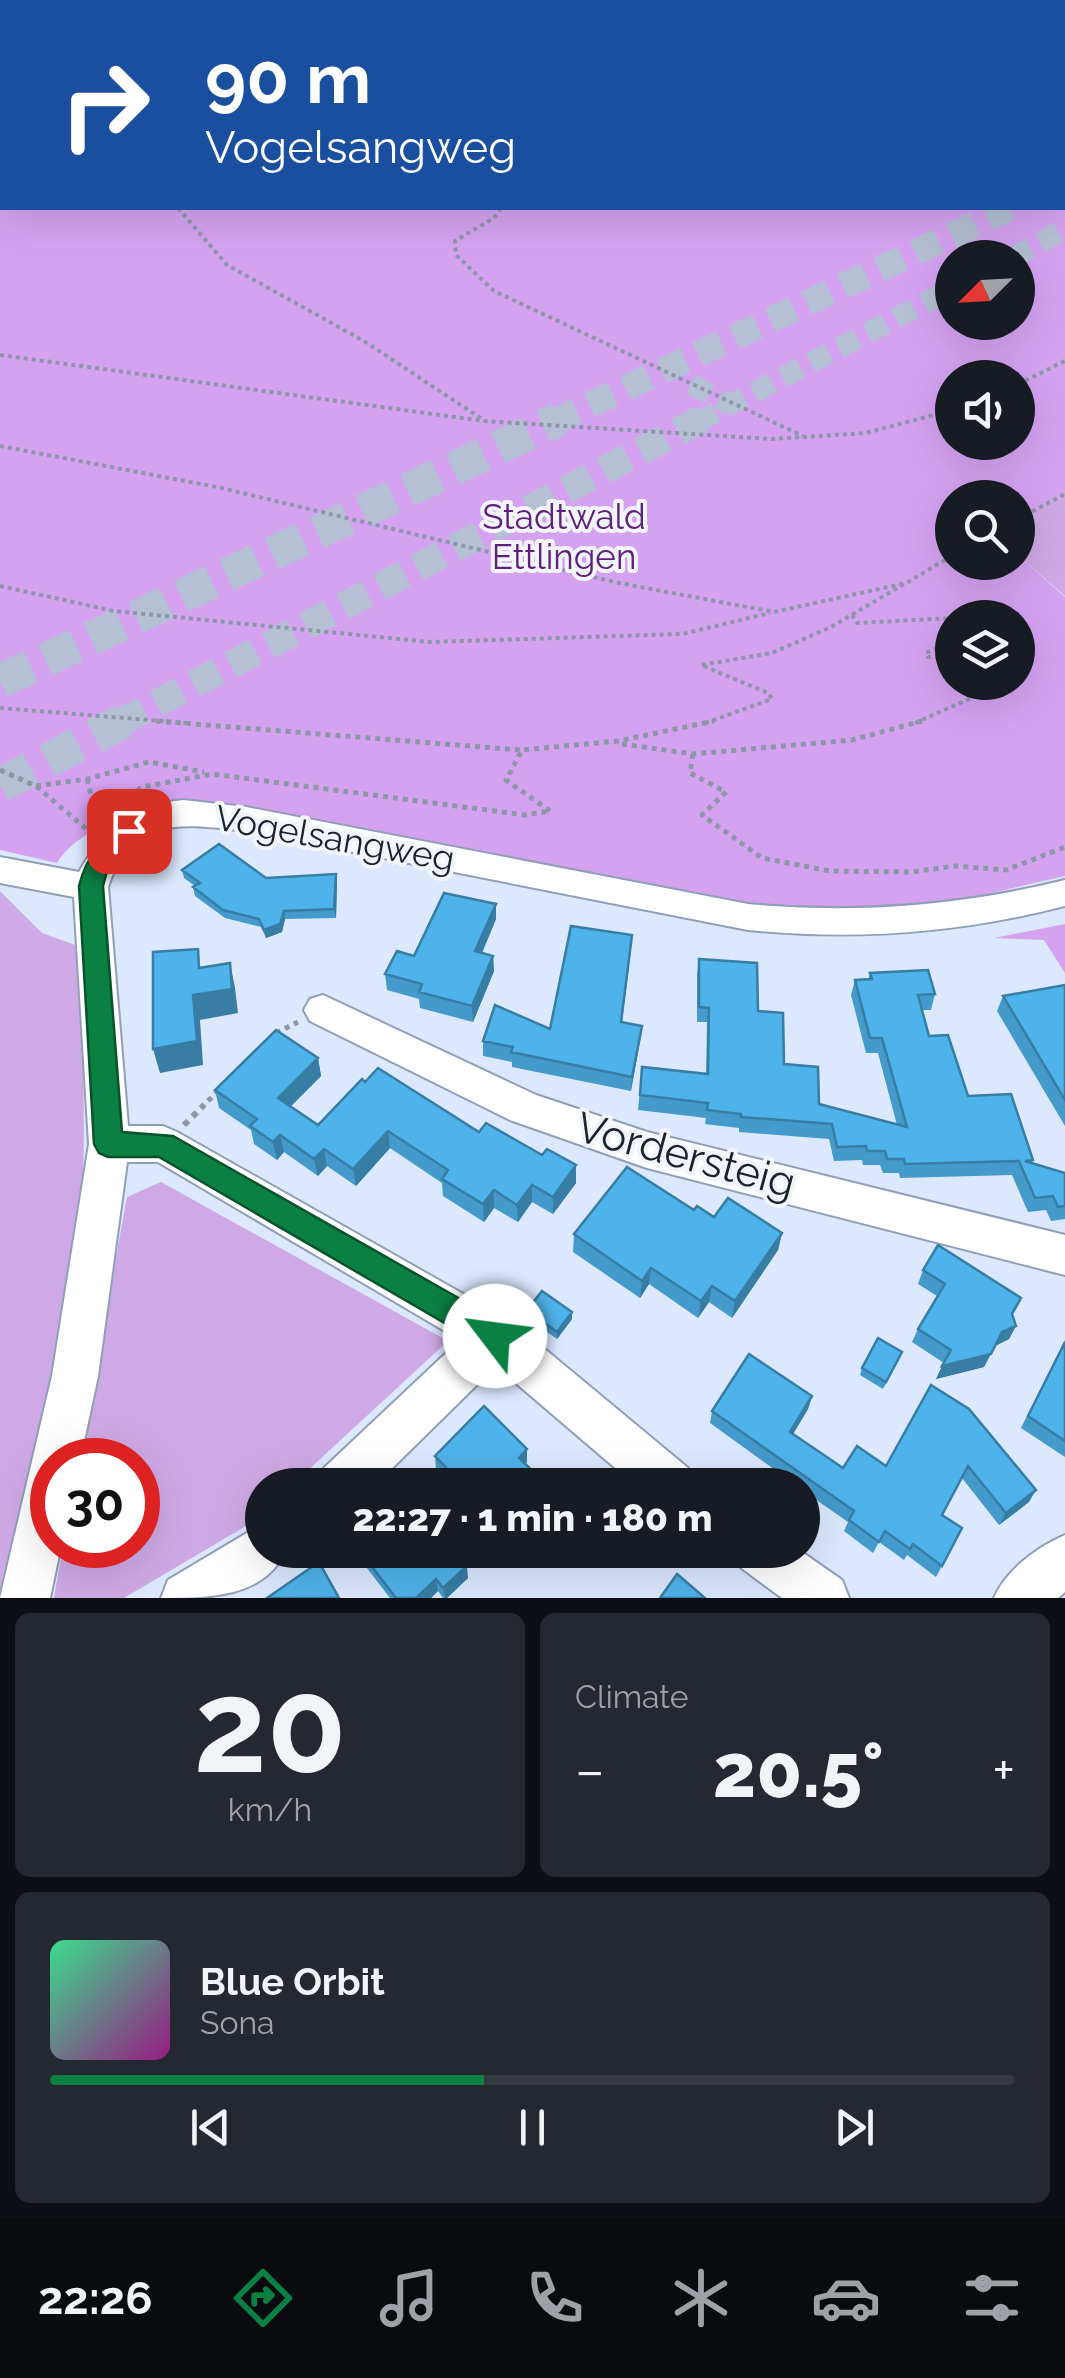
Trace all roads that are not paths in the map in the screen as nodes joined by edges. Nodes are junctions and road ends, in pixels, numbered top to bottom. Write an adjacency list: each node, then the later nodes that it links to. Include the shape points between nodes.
1 (0, 870): 2 (street)
2 (91, 886): 3 (street, Vogelsangweg, via 97,864 129,831 180,811 814,924 947,920); 5 (street)
3 (1065, 893)
4 (323, 1010): 6 (street, Vordersteig, via 524,1108 647,1150)
5 (108, 1144): 7 (street, via 163,1144); 8 (street)
6 (1065, 1255)
7 (495, 1336): 9 (street); 10 (street)
8 (61, 1438)
9 (359, 1468)
10 (651, 1468)
11 (245, 1560): 16 (street)
12 (1065, 1560): 18 (street)
13 (32, 1568): 15 (street)
14 (783, 1568): 17 (street)
15 (25, 1598)
16 (186, 1598)
17 (824, 1598)
18 (1019, 1598)

